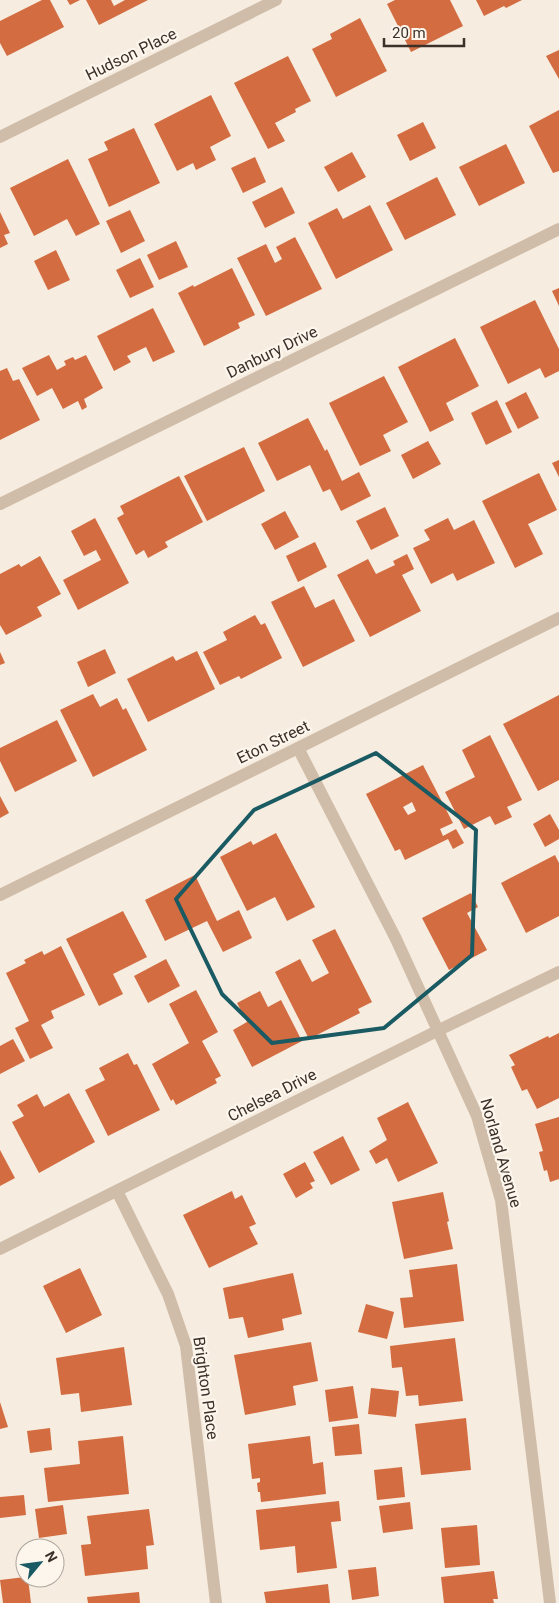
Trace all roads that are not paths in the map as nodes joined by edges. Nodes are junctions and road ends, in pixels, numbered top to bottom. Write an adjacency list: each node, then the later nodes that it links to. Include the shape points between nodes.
1 (276, 0): 2 (street, Hudson Place)
2 (0, 138)
3 (559, 229): 4 (street, Danbury Drive)
4 (0, 504)
5 (559, 618): 6 (street, Eton Street)
6 (298, 748): 7 (street, Eton Street); 9 (street, Norland Avenue)
7 (0, 895)
8 (559, 972): 9 (street, Chelsea Drive)
9 (439, 1030): 10 (street, Chelsea Drive); 13 (street, Norland Avenue, via 477,1116 502,1200)
10 (117, 1191): 11 (street, Chelsea Drive); 12 (street, Brighton Place, via 168,1294 186,1346)
11 (0, 1249)
12 (216, 1603)
13 (550, 1603)

